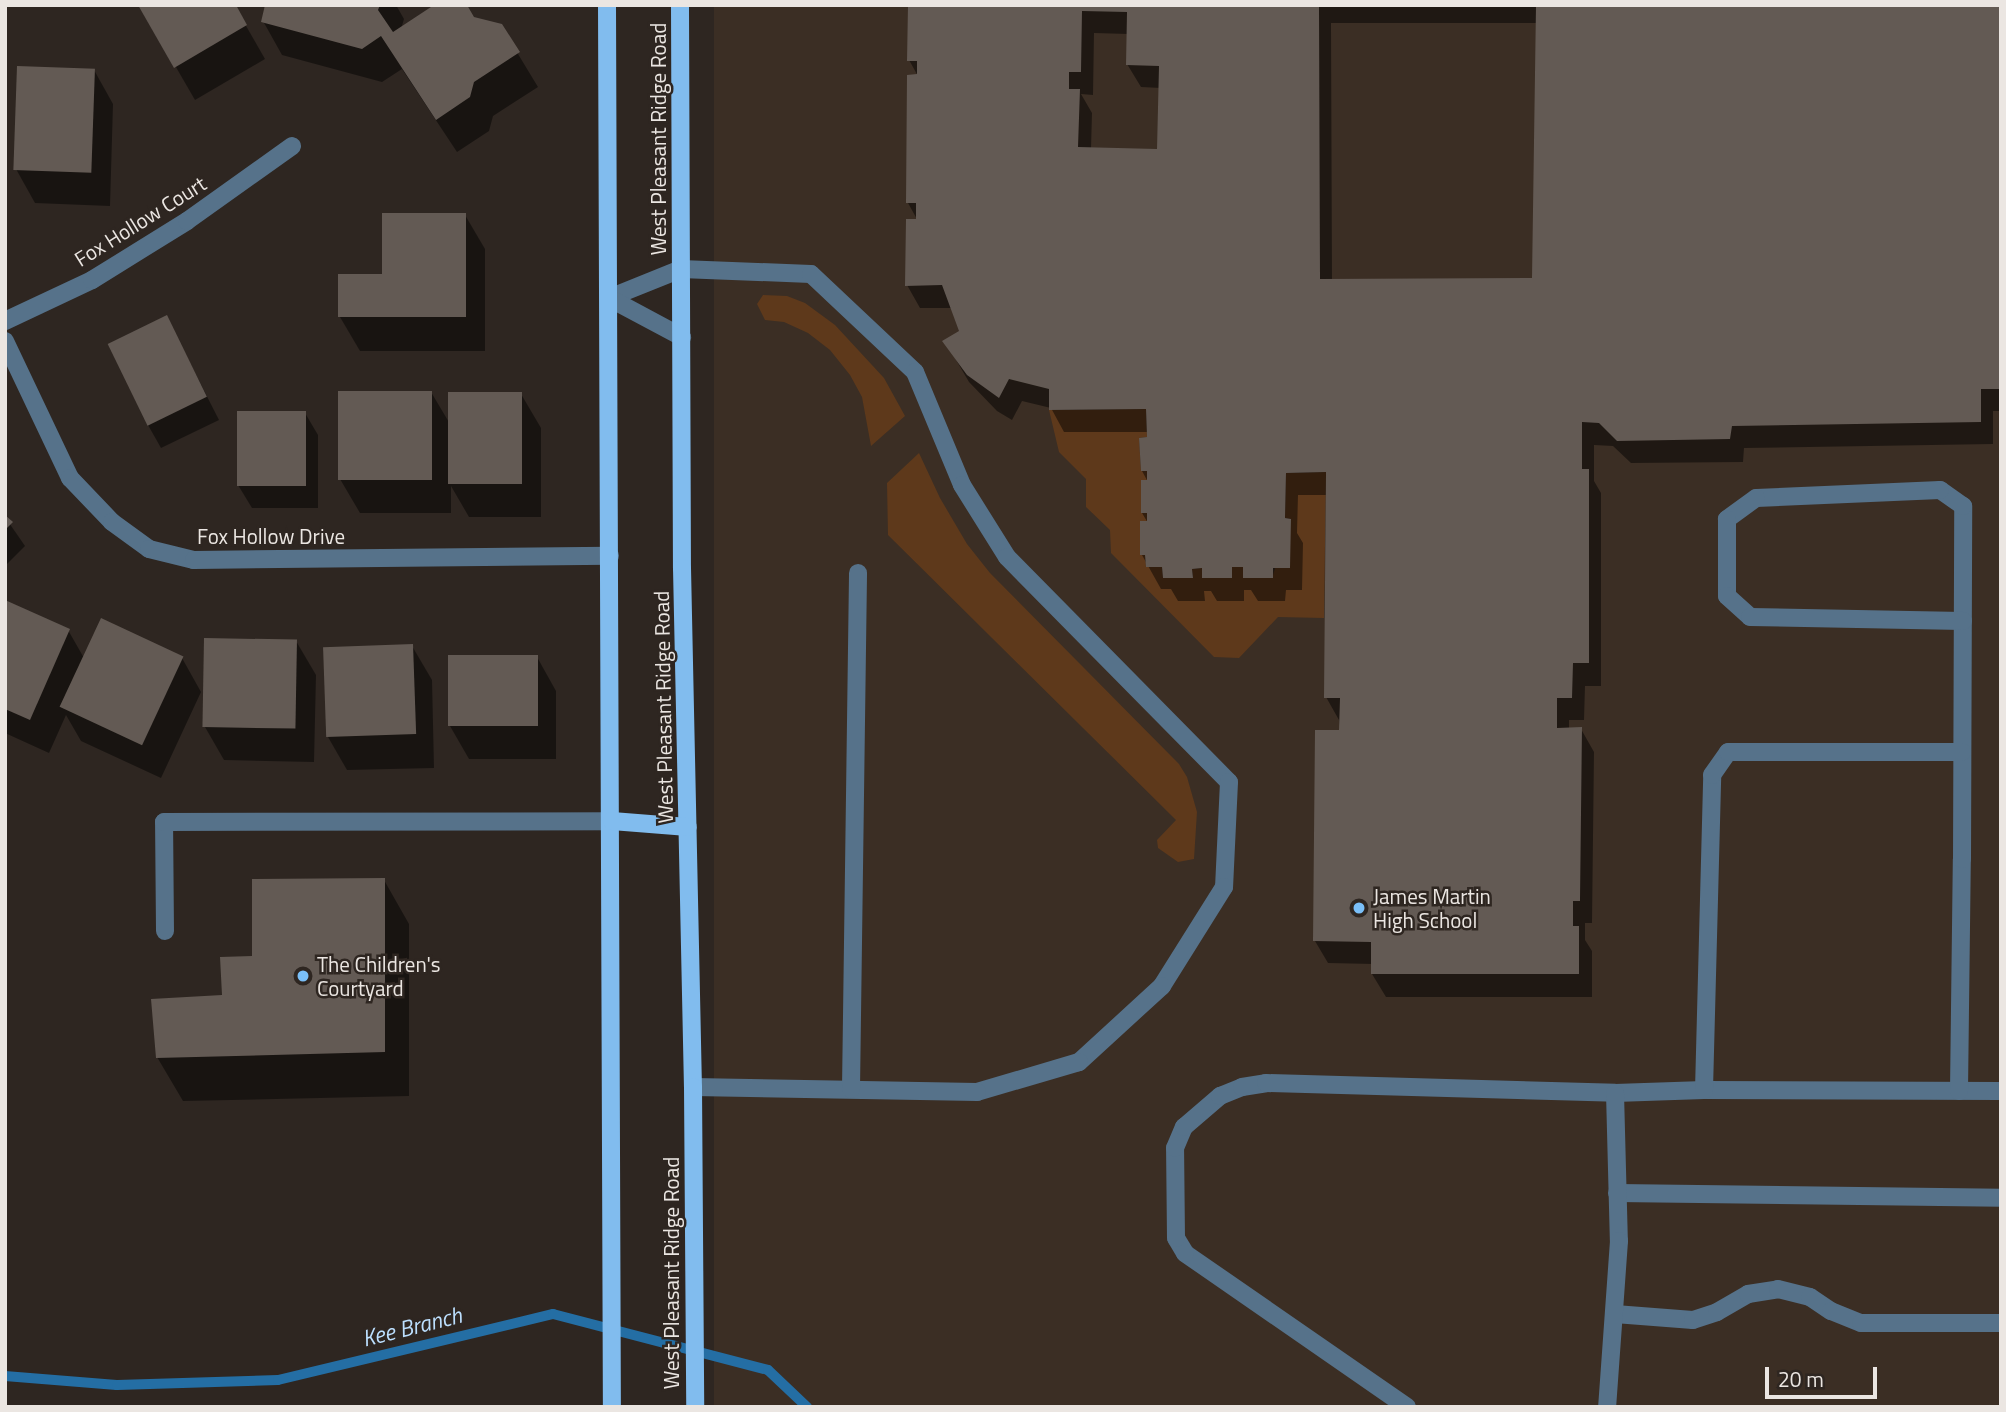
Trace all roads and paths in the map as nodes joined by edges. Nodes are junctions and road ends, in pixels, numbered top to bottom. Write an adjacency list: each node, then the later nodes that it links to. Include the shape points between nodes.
1 (607, 5): 5 (main road)
2 (680, 5): 4 (main road, West Pleasant Ridge Road)
3 (292, 146): 6 (street, Fox Hollow Court, via 103,274)
4 (681, 269): 5 (street); 7 (main road, West Pleasant Ridge Road); 17 (street, via 811,274 915,372 962,485 1007,557 1229,782 1224,887 1162,986 1079,1062 977,1092)
5 (610, 299): 7 (street); 9 (main road)
6 (5, 321)
7 (682, 337): 14 (main road, West Pleasant Ridge Road)
8 (5, 341): 9 (street, Fox Hollow Drive, via 70,478 112,522 149,550 194,561)
9 (610, 556): 13 (main road)
10 (858, 573): 17 (street)
11 (1963, 621): 11 (street, via 1964,506 1940,490 1756,498 1727,519 1727,596 1750,617); 12 (street)
12 (1962, 752): 18 (street, via 1728,752 1712,775); 19 (street)
13 (612, 821): 14 (main road); 15 (street, via 164,822); 26 (main road)
14 (688, 827): 16 (main road, West Pleasant Ridge Road)
15 (165, 931)
16 (693, 1087): 17 (street); 27 (main road, West Pleasant Ridge Road)
17 (851, 1089)
18 (1704, 1090): 19 (street); 21 (street)
19 (1959, 1091): 20 (street)
20 (2001, 1091)
21 (1615, 1093): 22 (street); 28 (street, via 1266,1083 1220,1096 1184,1127 1175,1148 1175,1238 1185,1253)
22 (1618, 1193): 23 (street); 24 (street)
23 (2001, 1198)
24 (1615, 1314): 25 (street, via 1693,1320 1748,1294 1778,1289 1810,1297 1861,1323); 29 (street)
25 (2001, 1323)
26 (612, 1407)
27 (695, 1407)
28 (1407, 1407)
29 (1607, 1407)

